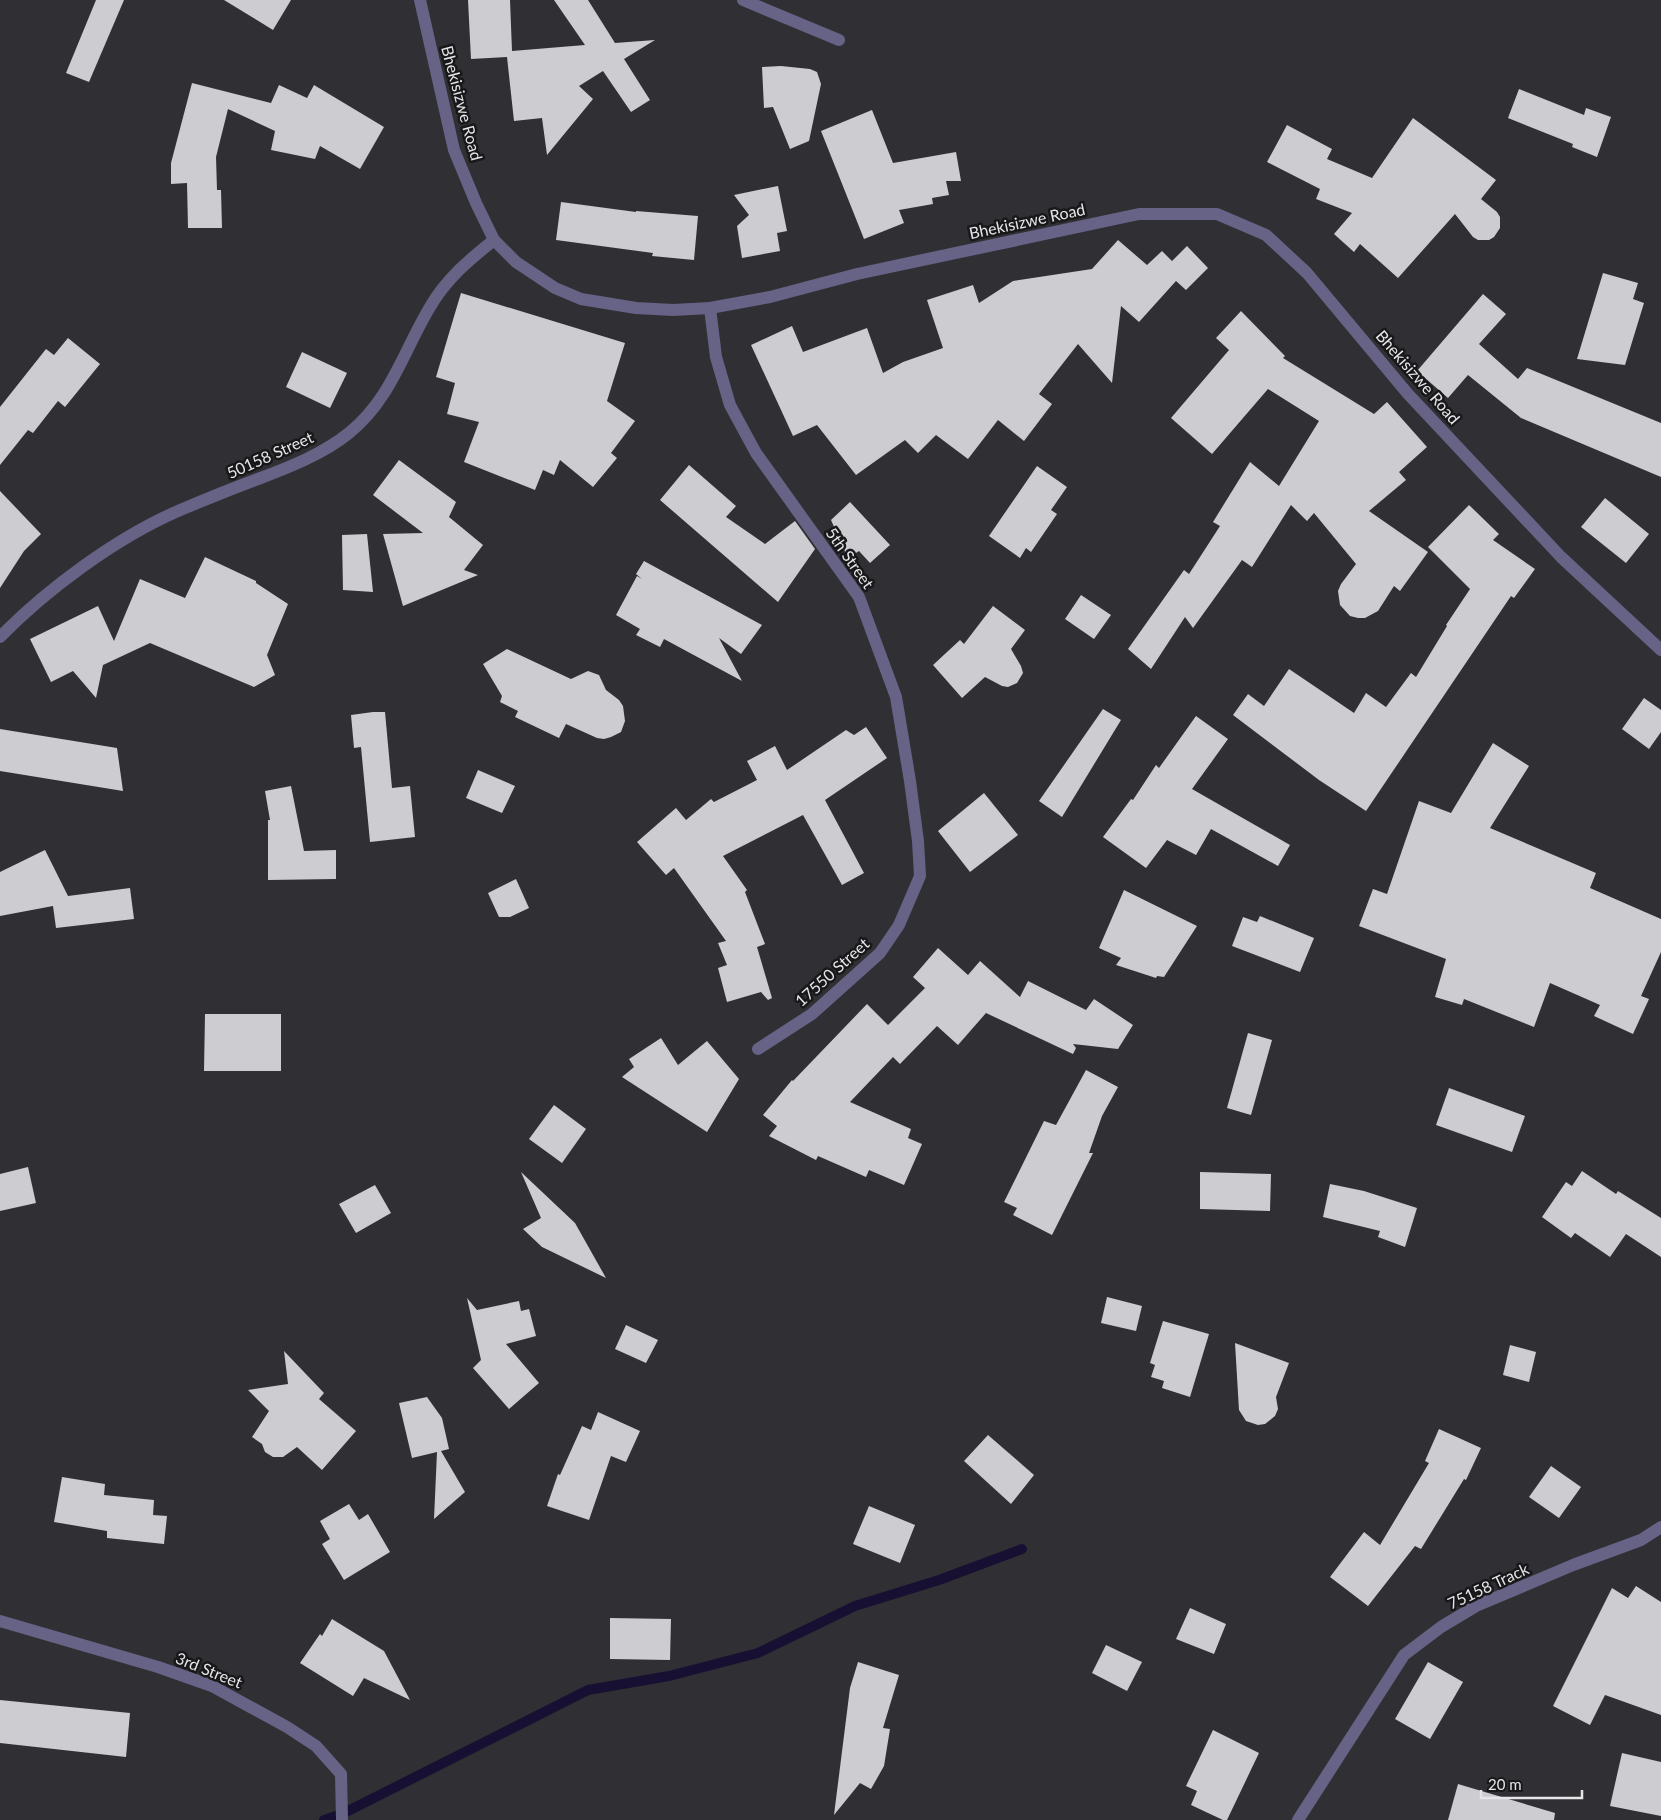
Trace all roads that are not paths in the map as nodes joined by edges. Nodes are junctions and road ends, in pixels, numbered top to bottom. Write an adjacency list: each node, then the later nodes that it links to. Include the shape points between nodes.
1 (420, 0): 4 (street, Bhekisizwe Road, via 454,150)
2 (743, 0): 3 (street)
3 (839, 40)
4 (494, 240): 5 (street, Bhekisizwe Road, via 516,262 555,288 581,299 636,308); 6 (street, 50158 Street, via 446,283 430,306 396,376 370,413 349,433 330,447 292,466 176,512 134,533 60,584)
5 (710, 308): 7 (street, Bhekisizwe Road, via 1139,214 1217,214 1266,235 1307,273 1408,394 1561,557); 8 (street, 5th Street, via 716,358 730,405 756,453 859,597 883,660 896,696 910,780)
6 (0, 637)
7 (1661, 650)
8 (920, 876): 9 (street, 17550 Street, via 899,925 880,953 812,1014)
9 (758, 1049)
10 (1661, 1527): 13 (street, 75158 Track, via 1641,1540 1476,1606 1404,1655)
11 (0, 1621): 12 (street, 3rd Street, via 212,1686 287,1727 316,1746 341,1774)
12 (342, 1820)
13 (1298, 1820)

